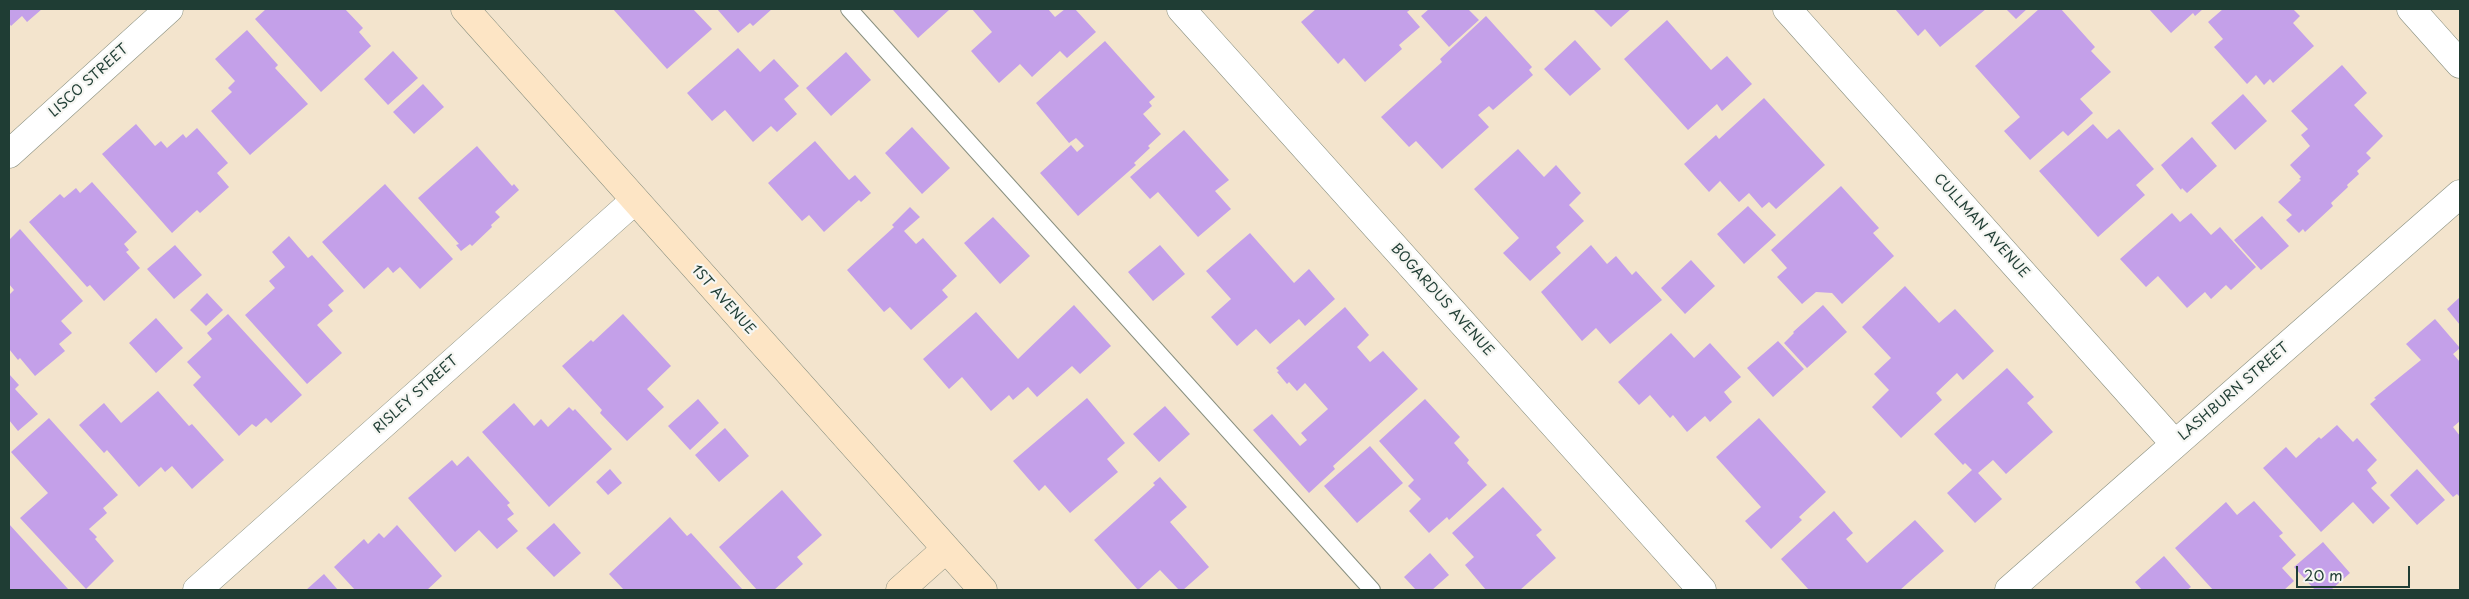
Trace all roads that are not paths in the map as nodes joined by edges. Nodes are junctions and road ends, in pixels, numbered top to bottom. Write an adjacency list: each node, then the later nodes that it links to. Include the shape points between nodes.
1 (169, 9): 8 (street, LISCO STREET)
2 (465, 9): 10 (main road, 1ST AVENUE)
3 (849, 9): 16 (lane)
4 (1180, 9): 17 (street, BOGARDUS AVENUE)
5 (1787, 9): 11 (street, CULLMAN AVENUE)
6 (2411, 9): 7 (street)
7 (2460, 64)
8 (9, 154)
9 (2460, 194): 11 (street, LASHBURN STREET)
10 (634, 200): 12 (main road, 1ST AVENUE); 13 (street, RISLEY STREET)
11 (2175, 444): 18 (street, LASHBURN STREET)
12 (946, 549): 14 (main road); 15 (main road, 1ST AVENUE)
13 (197, 590)
14 (900, 590)
15 (983, 590)
16 (1372, 590)
17 (1702, 590)
18 (2008, 590)

